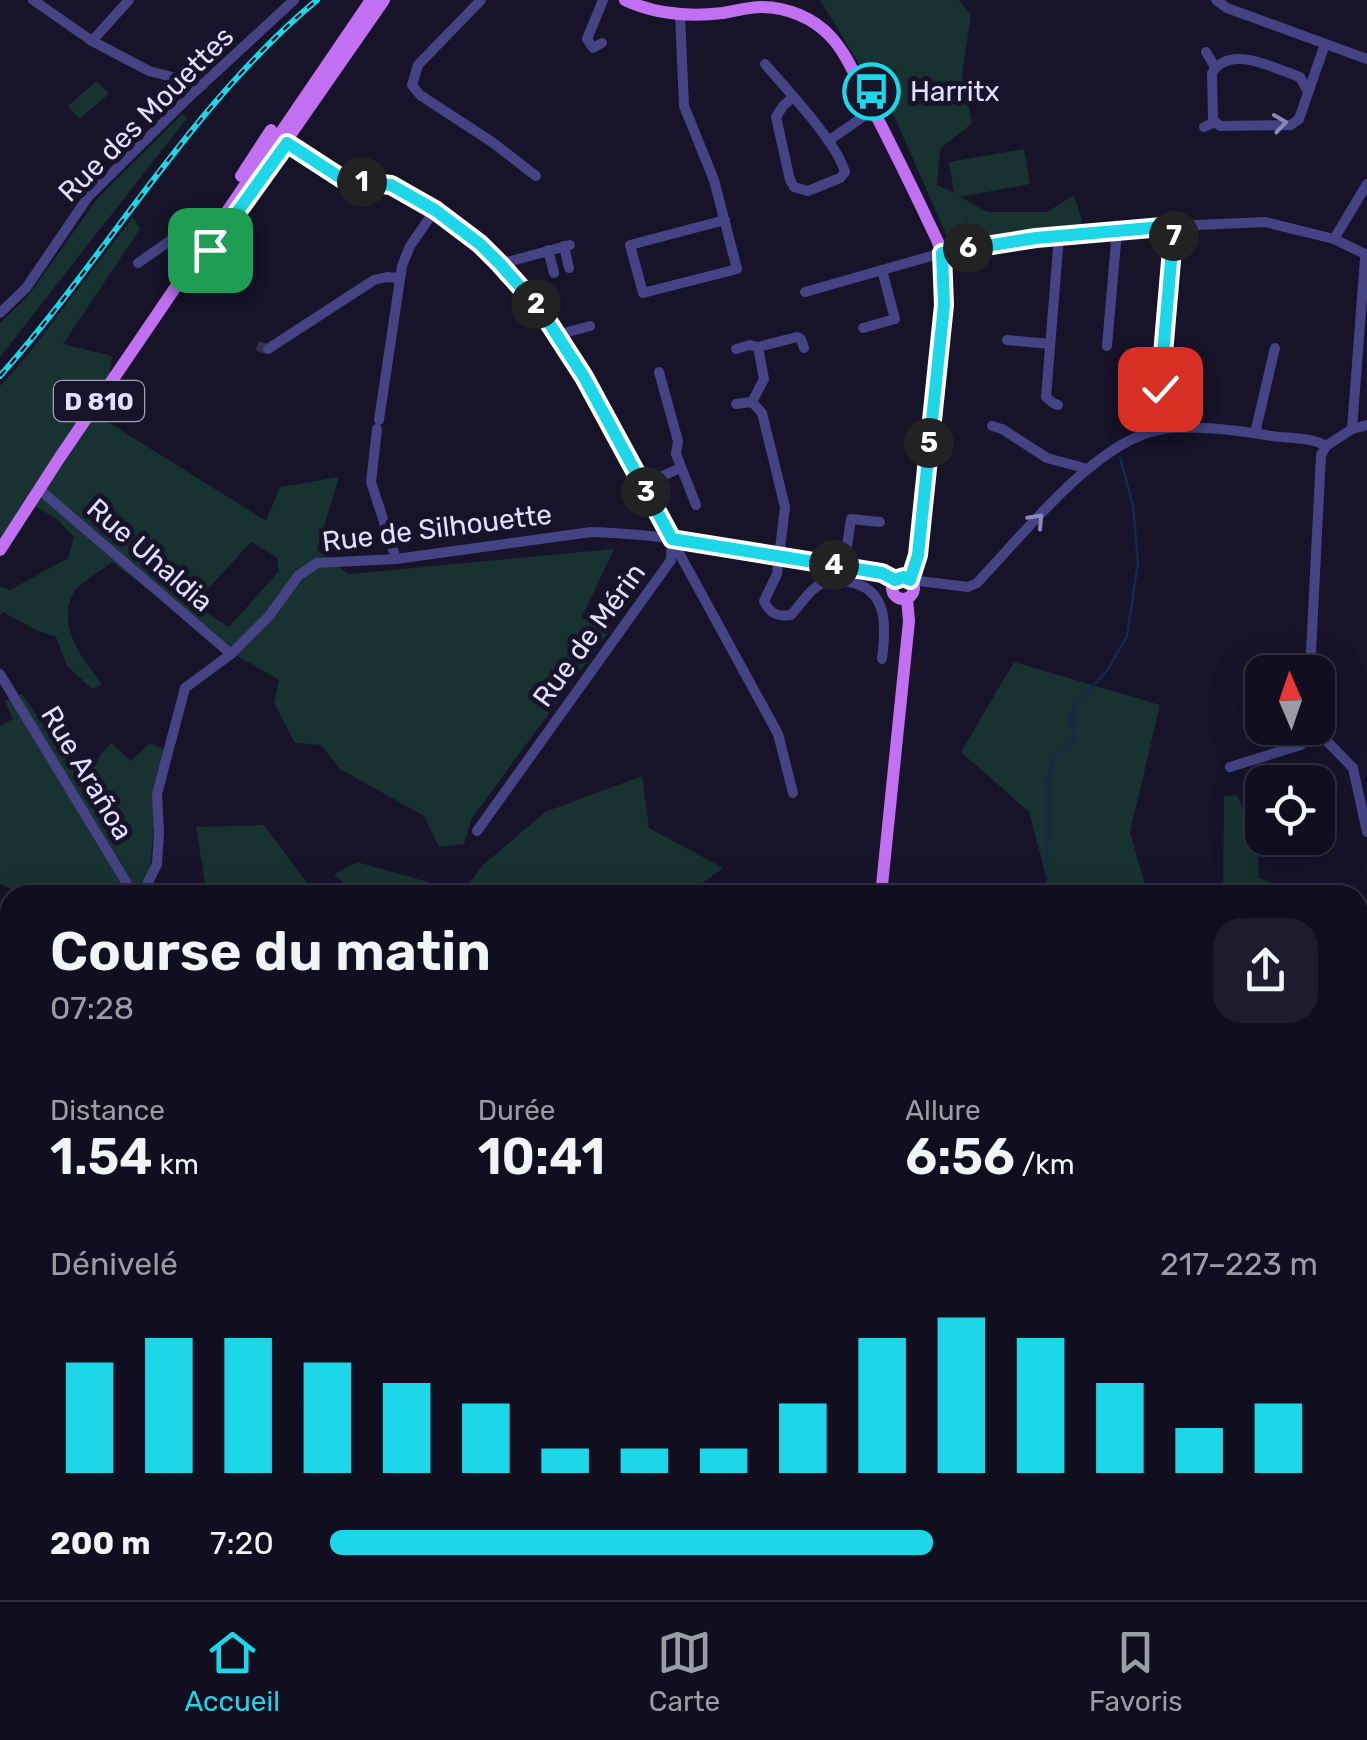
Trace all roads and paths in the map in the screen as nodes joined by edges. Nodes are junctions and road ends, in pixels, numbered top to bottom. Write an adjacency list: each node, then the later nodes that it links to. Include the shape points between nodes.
1 (32, 0): 12 (street)
2 (128, 0): 12 (street)
3 (294, 0): 23 (street, Rue des Mouettes)
4 (360, 0): 32 (main road)
5 (371, 0): 37 (main road, D 810)
6 (384, 0): 28 (main road)
7 (481, 0): 29 (street, via 418,65 412,86)
8 (603, 0): 13 (street, via 588,39 593,48)
9 (625, 0): 11 (main road)
10 (1216, 0): 15 (street)
11 (680, 15): 26 (main road, via 761,7 805,17 840,50); 33 (street, via 684,106)
12 (92, 40): 23 (street, via 148,71)
13 (602, 43)
14 (1229, 44): 17 (street)
15 (1324, 44): 18 (street); 21 (street)
16 (1206, 52): 20 (street)
17 (1231, 59): 20 (street); 22 (street)
18 (1367, 59)
19 (765, 64): 25 (street)
20 (1215, 66): 24 (street, one-way to 24, via 1209,125 1291,125)
21 (1314, 75): 22 (street); 24 (street)
22 (1300, 77): 24 (street)
23 (202, 85): 50 (street, Rue des Mouettes, via 88,197 26,288)
24 (1308, 92)
25 (793, 97): 27 (street); 27 (street, via 776,117 794,187 808,191 845,172)
26 (873, 110): 27 (street); 40 (main road)
27 (828, 141)
28 (287, 143): 31 (street, via 344,180 391,185); 49 (main road)
29 (536, 176)
30 (1367, 184): 38 (street)
31 (435, 210): 43 (street); 47 (street, via 405,256)
32 (219, 215): 37 (main road); 42 (street, via 197,222)
33 (725, 220): 33 (street, via 738,268 643,293 630,245)
34 (1174, 226): 35 (street); 38 (street, via 1265,222); 63 (street)
35 (1117, 231): 36 (street); 56 (street)
36 (1059, 236): 40 (street); 55 (street)
37 (207, 240): 49 (main road, D 810)
38 (1339, 241): 41 (street)
39 (548, 250): 43 (street); 44 (street, via 567,245); 46 (street)
40 (942, 253): 45 (street); 85 (main road, via 944,305)
41 (1367, 255): 69 (street)
42 (138, 263)
43 (500, 264): 53 (street)
44 (569, 268)
45 (882, 270): 48 (street); 52 (street, via 894,319)
46 (554, 273)
47 (400, 278): 60 (street, via 374,280); 81 (street, via 372,482)
48 (805, 292)
49 (160, 312): 75 (main road, D 810)
50 (0, 313)
51 (590, 326): 53 (street)
52 (863, 328)
53 (556, 335): 74 (street)
54 (1007, 340): 55 (street)
55 (1050, 344): 66 (street, via 1046,397)
56 (1107, 346)
57 (758, 347): 58 (street, via 797,337); 61 (street); 64 (street, via 764,378)
58 (804, 348)
59 (1275, 348): 70 (street)
60 (268, 349)
61 (736, 349)
62 (658, 372): 72 (street)
63 (1160, 389)
64 (752, 402): 65 (street); 80 (street, via 762,414 784,498)
65 (736, 404)
66 (1058, 405)
67 (1367, 425): 69 (street)
68 (992, 426): 73 (street, via 1047,458)
69 (1352, 429): 71 (street)
70 (1260, 434): 71 (street); 73 (street, via 1156,430)
71 (1326, 446): 88 (street)
72 (680, 468): 74 (street); 76 (street)
73 (1088, 468): 85 (street, one-way to 73, via 978,583)
74 (642, 486): 78 (street)
75 (40, 490): 79 (main road, D 810); 87 (street, Rue Uhaldia)
76 (696, 505)
77 (880, 522): 82 (street, via 851,519)
78 (672, 539): 80 (street, Rue de Silhouette); 81 (street, Rue de Silhouette, via 591,532); 94 (street, via 778,734); 95 (street, Rue de Mérin, via 671,560)
79 (0, 550)
80 (778, 556): 82 (street, Rue de Silhouette); 84 (street, via 764,601 780,617 792,615 824,582)
81 (396, 560): 87 (street, Rue de Silhouette, via 316,563)
82 (842, 566): 83 (street, Rue de Silhouette); 84 (street)
83 (895, 580): 85 (main road); 86 (main road, via 893,594)
84 (842, 581): 89 (street, via 873,594 882,610)
85 (912, 582): 86 (main road)
86 (907, 599): 99 (main road)
87 (231, 654): 98 (street, Rue de Silhouette, via 185,688 156,794 157,864)
88 (1311, 655)
89 (882, 659)
90 (0, 674): 97 (street, Rue Arañoa)
91 (1301, 745): 93 (street)
92 (1329, 745): 96 (street, via 1353,768)
93 (1230, 767)
94 (793, 793)
95 (477, 831)
96 (1367, 832)
97 (128, 885)
98 (147, 885)
99 (882, 885)

